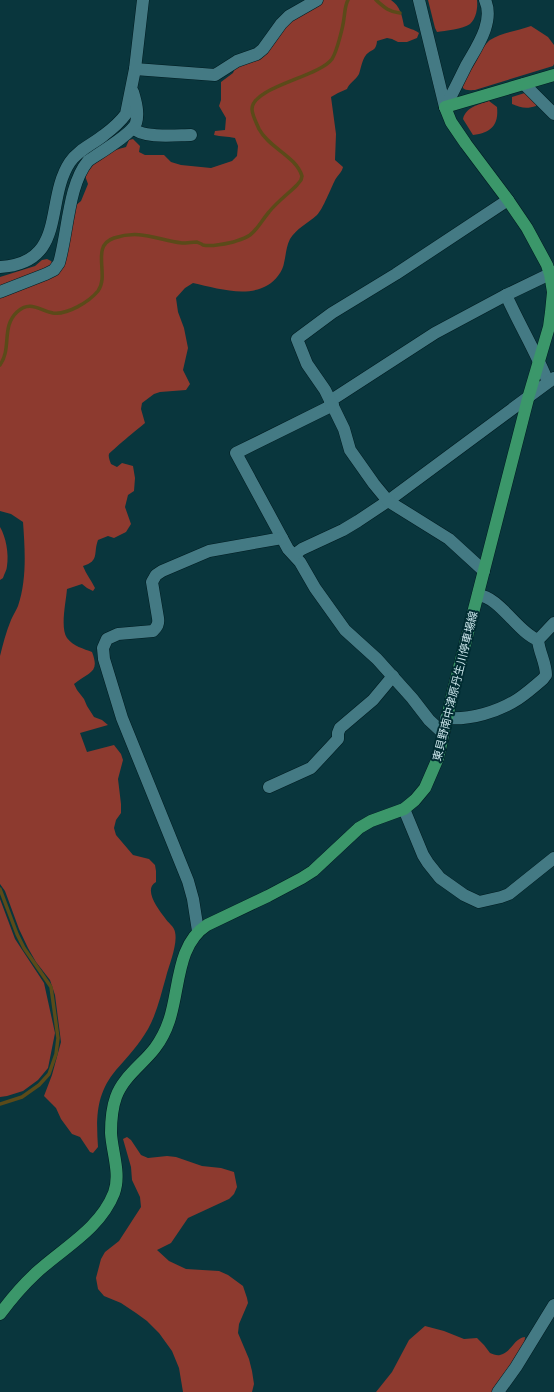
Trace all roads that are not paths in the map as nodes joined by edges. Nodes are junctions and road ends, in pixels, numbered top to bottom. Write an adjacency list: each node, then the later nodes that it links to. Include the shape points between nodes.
1 (143, 0): 5 (street)
2 (317, 0): 5 (street, via 289,16 257,54 237,61 215,75)
3 (419, 0): 9 (street)
4 (485, 0): 9 (street, via 487,20 482,38)
5 (135, 69): 8 (street)
6 (554, 75): 7 (main road)
7 (524, 84): 9 (main road); 10 (street)
8 (132, 87): 11 (street, via 138,114); 14 (street, via 126,114 71,160 64,172 50,231 41,249 24,261)
9 (445, 107): 13 (main road, 東貝野南中津原丹生川停車場線, via 451,122)
10 (554, 114)
11 (133, 128): 12 (street, via 136,132 147,134); 16 (street, via 83,167 70,208 61,255 54,270)
12 (191, 135)
13 (508, 200): 15 (main road, 東貝野南中津原丹生川停車場線); 21 (street, via 332,313 297,339 307,364)
14 (0, 267)
15 (552, 273): 17 (street); 18 (main road, 東貝野南中津原丹生川停車場線, via 549,327)
16 (0, 292)
17 (506, 295): 18 (street); 21 (street, via 419,342)
18 (539, 360): 19 (street); 20 (main road, 東貝野南中津原丹生川停車場線)
19 (551, 380): 20 (street)
20 (529, 395): 22 (street); 25 (main road, 東貝野南中津原丹生川停車場線)
21 (332, 403): 22 (street, via 346,433 350,450); 23 (street, via 236,453)
22 (388, 501): 24 (street, via 343,530); 25 (street, via 449,540)
23 (282, 538): 24 (street); 35 (street, via 209,551 162,571 152,582 159,622 153,631 118,634 107,639 103,648 105,665 122,718 188,881)
24 (294, 555): 29 (street, via 345,630)
25 (484, 571): 26 (main road, 東貝野南中津原丹生川停車場線)
26 (478, 595): 28 (street, via 489,597); 30 (main road, 東貝野南中津原丹生川停車場線)
27 (554, 623): 28 (street)
28 (538, 640): 30 (street, via 546,670 543,679 520,698 501,708 464,718)
29 (393, 676): 31 (street); 32 (street, via 373,700 340,728 338,739 311,768)
30 (446, 718): 31 (main road, 東貝野南中津原丹生川停車場線)
31 (443, 733): 33 (main road, 東貝野南中津原丹生川停車場線, via 438,758 428,783)
32 (269, 787)
33 (404, 809): 34 (street, via 417,843 440,878 470,899 479,902 509,894); 35 (main road, 東貝野南中津原丹生川停車場線, via 359,828 302,878)
34 (554, 858)
35 (198, 931): 37 (main road, 東貝野南中津原丹生川停車場線, via 185,952 164,1032 156,1047 130,1074 116,1097 111,1118 117,1179 114,1193 96,1221 36,1273)
36 (554, 1305): 38 (street)
37 (0, 1314)
38 (498, 1392)

